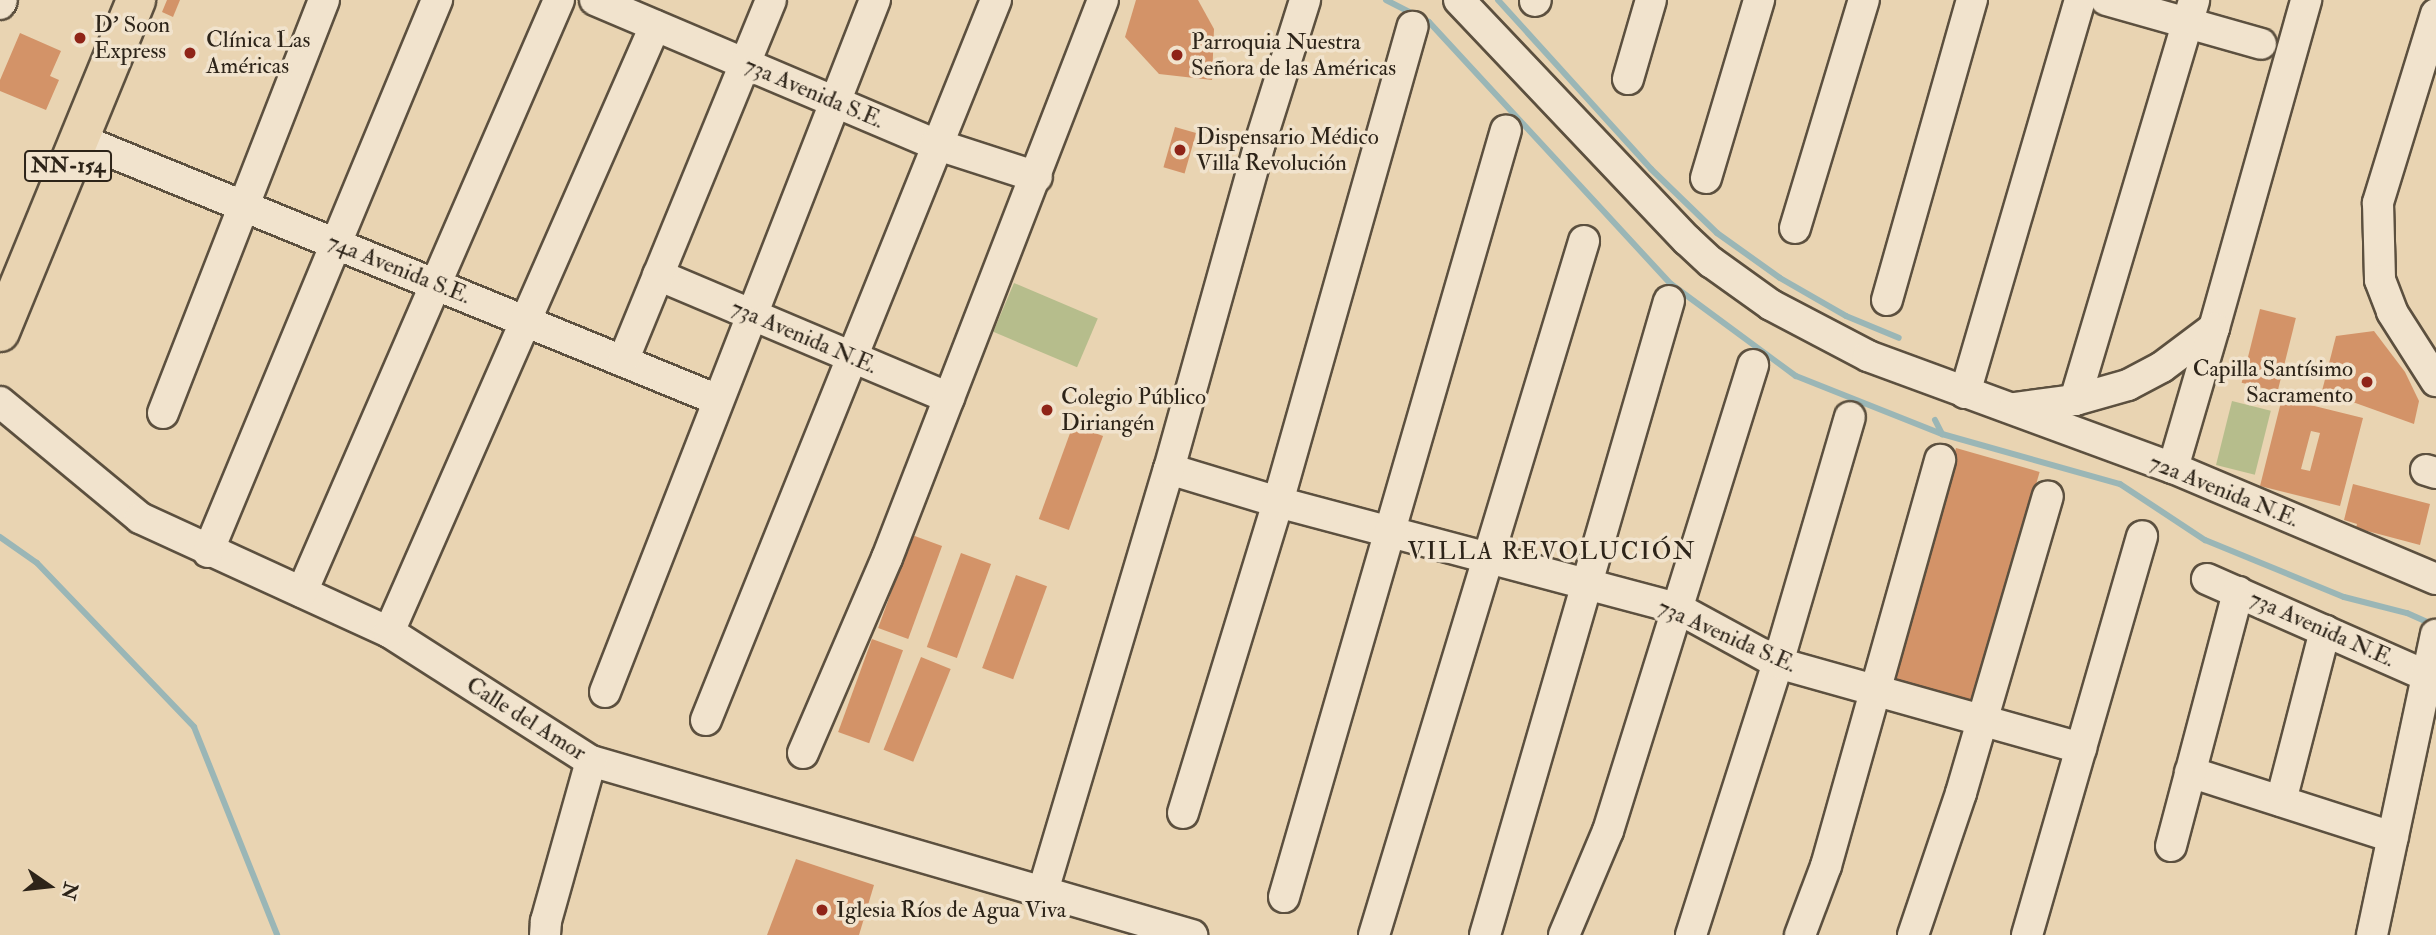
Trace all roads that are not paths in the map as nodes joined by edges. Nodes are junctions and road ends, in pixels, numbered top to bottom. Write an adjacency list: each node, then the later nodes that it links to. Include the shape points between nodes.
1 (136, 0): 28 (main road, NN-154)
2 (324, 0): 32 (street)
3 (437, 0): 35 (street)
4 (559, 0): 37 (street)
5 (595, 0): 21 (street, 73a Avenida S.E.)
6 (771, 0): 24 (street)
7 (875, 0): 26 (street)
8 (996, 0): 29 (street)
9 (1103, 0): 30 (street)
10 (1305, 0): 58 (street)
11 (1459, 0): 48 (street, 72a Avenida N.E., via 1711,262 1771,305 1868,356)
12 (1651, 0): 25 (street)
13 (1759, 0): 31 (street)
14 (1864, 0): 33 (street)
15 (1972, 0): 38 (street)
16 (2080, 0): 48 (street)
17 (2106, 0): 19 (street)
18 (2306, 0): 42 (street)
19 (2191, 12): 23 (street); 51 (street)
20 (2436, 14): 47 (street, via 2378,203 2380,280 2392,312)
21 (649, 15): 24 (street, 73a Avenida S.E.); 41 (street)
22 (1412, 27): 60 (street)
23 (2261, 44)
24 (746, 65): 26 (street, 73a Avenida S.E.); 36 (street)
25 (1628, 79)
26 (834, 103): 29 (street, 73a Avenida S.E.); 40 (street)
27 (1506, 130): 61 (street)
28 (79, 139): 32 (street, 74a Avenida S.E.); 43 (main road, NN-154)
29 (935, 144): 30 (street, 73a Avenida S.E.); 44 (street)
30 (1037, 177): 49 (street)
31 (1706, 178)
32 (244, 206): 35 (street, 74a Avenida S.E.); 54 (street)
33 (1795, 228)
34 (1584, 241): 64 (street)
35 (335, 243): 37 (street, 74a Avenida S.E.); 63 (street)
36 (658, 275): 40 (street, 73a Avenida N.E.); 45 (street)
37 (436, 285): 41 (street, 74a Avenida S.E.); 69 (street)
38 (1887, 300)
39 (1669, 301): 67 (street)
40 (752, 315): 44 (street, 73a Avenida N.E.); 50 (street)
41 (527, 321): 45 (street, 74a Avenida S.E.); 72 (street)
42 (2214, 328): 51 (street, via 2162,367 2128,385); 57 (street)
43 (0, 332)
44 (851, 356): 49 (street, 73a Avenida N.E.); 78 (street)
45 (623, 361): 50 (street, 74a Avenida S.E.)
46 (1753, 365): 70 (street)
47 (2436, 381)
48 (1965, 393): 53 (street, 72a Avenida N.E.)
49 (949, 398): 81 (street, via 887,558)
50 (718, 400): 77 (street)
51 (2075, 400): 53 (street)
52 (0, 402): 63 (street, Calle del Amor, via 140,518)
53 (2010, 409): 57 (street, 72a Avenida N.E.)
54 (163, 412)
55 (1850, 417): 74 (street)
56 (1940, 460): 76 (street)
57 (2173, 468): 66 (street, 72a Avenida N.E.)
58 (1169, 469): 60 (street, 73a Avenida S.E.); 88 (street)
59 (2048, 496): 79 (street)
60 (1278, 502): 61 (street, 73a Avenida S.E.); 85 (street)
61 (1391, 532): 64 (street, 73a Avenida S.E.); 89 (street)
62 (2142, 536): 80 (street)
63 (208, 552): 69 (street, Calle del Amor)
64 (1488, 558): 67 (street, 73a Avenida S.E.); 92 (street)
65 (2207, 579): 68 (street, 73a Avenida N.E.)
66 (2436, 579)
67 (1587, 584): 70 (street, 73a Avenida S.E.); 93 (street)
68 (2238, 592): 71 (street, 73a Avenida N.E.); 83 (street)
69 (302, 593): 72 (street, Calle del Amor)
70 (1679, 609): 74 (street, 73a Avenida S.E.); 94 (street, via 1608,831)
71 (2325, 631): 75 (street, 73a Avenida N.E.); 84 (street)
72 (389, 632): 82 (street, Calle del Amor)
73 (2435, 641): 75 (street)
74 (1778, 663): 76 (street, 73a Avenida S.E.); 95 (street)
75 (2432, 678): 86 (street)
76 (1874, 691): 79 (street, 73a Avenida S.E.); 96 (street, via 1826,866)
77 (605, 692)
78 (706, 720)
79 (1982, 722): 80 (street, 73a Avenida S.E.); 97 (street)
80 (2081, 748): 98 (street)
81 (803, 753)
82 (591, 761): 88 (street, Calle del Amor); 91 (street)
83 (2190, 772): 84 (street); 87 (street)
84 (2281, 801): 86 (street)
85 (1183, 813)
86 (2393, 836): 99 (street)
87 (2171, 846)
88 (1043, 891): 90 (street, Calle del Amor)
89 (1284, 897)
90 (1174, 932)
91 (545, 934)
92 (1374, 935)
93 (1485, 935)
94 (1564, 935)
95 (1691, 935)
96 (1800, 935)
97 (1913, 935)
98 (2027, 935)
99 (2372, 935)

